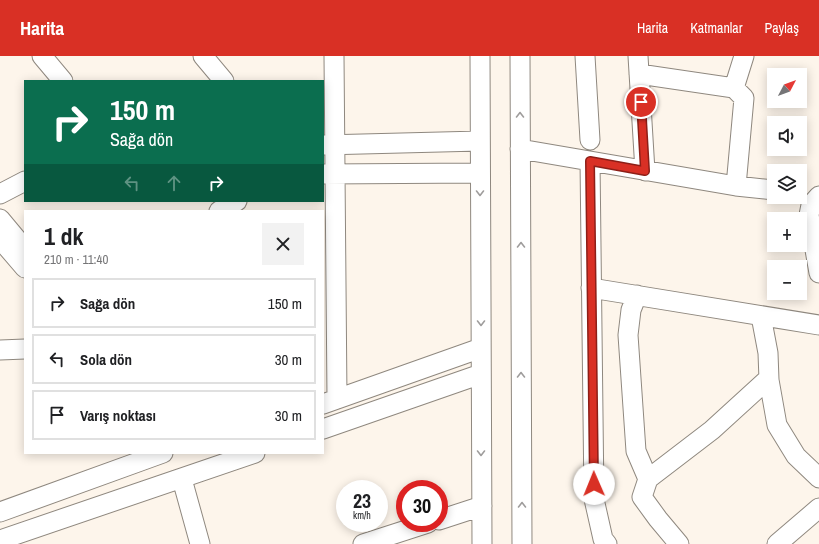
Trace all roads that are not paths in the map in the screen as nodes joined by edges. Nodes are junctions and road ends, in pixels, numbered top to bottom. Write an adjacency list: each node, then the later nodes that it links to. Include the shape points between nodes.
1 (42, 56): 10 (street)
2 (334, 56): 14 (street)
3 (480, 56): 13 (street)
4 (520, 56): 15 (street, one-way to 4)
5 (586, 56): 12 (street)
6 (744, 56): 11 (street)
7 (204, 57): 9 (street)
8 (639, 65): 11 (street); 17 (street)
9 (216, 79)
10 (62, 80)
11 (734, 88): 21 (street, via 744,98)
12 (590, 140)
13 (480, 141): 14 (street); 18 (street)
14 (329, 146): 19 (street)
15 (520, 149): 16 (street); 57 (street, one-way to 15)
16 (590, 161): 17 (street); 32 (street)
17 (645, 171): 21 (street)
18 (480, 173): 19 (street); 36 (street, one-way to 36)
19 (329, 174): 41 (street)
20 (24, 182): 23 (street)
21 (736, 186): 22 (street)
22 (767, 189)
23 (0, 194)
24 (809, 199): 31 (street, via 809,215)
25 (235, 202): 26 (street)
26 (221, 210)
27 (0, 219): 29 (street)
28 (0, 239): 30 (street)
29 (24, 248)
30 (24, 267)
31 (819, 273)
32 (590, 288): 33 (street); 58 (street, via 594,500 603,539)
33 (637, 295): 34 (street); 47 (street, via 631,310 628,335 636,451)
34 (761, 316): 35 (street); 40 (street, via 768,353)
35 (819, 325)
36 (481, 348): 39 (street); 41 (street)
37 (24, 349): 38 (street)
38 (0, 350)
39 (481, 374): 42 (street); 48 (street, one-way to 48)
40 (769, 378): 45 (street, via 777,425 796,456); 47 (street, via 712,430)
41 (330, 401)
42 (324, 429)
43 (160, 454): 50 (street)
44 (252, 454): 46 (street)
45 (819, 478)
46 (182, 479): 53 (street); 54 (street)
47 (648, 479): 59 (street, via 642,497)
48 (482, 506): 51 (street); 56 (street)
49 (819, 508): 60 (street)
50 (0, 512)
51 (448, 517)
52 (400, 532): 55 (street)
53 (0, 540)
54 (200, 544)
55 (363, 544)
56 (482, 544)
57 (522, 544)
58 (607, 544)
59 (679, 544)
60 (777, 544)

